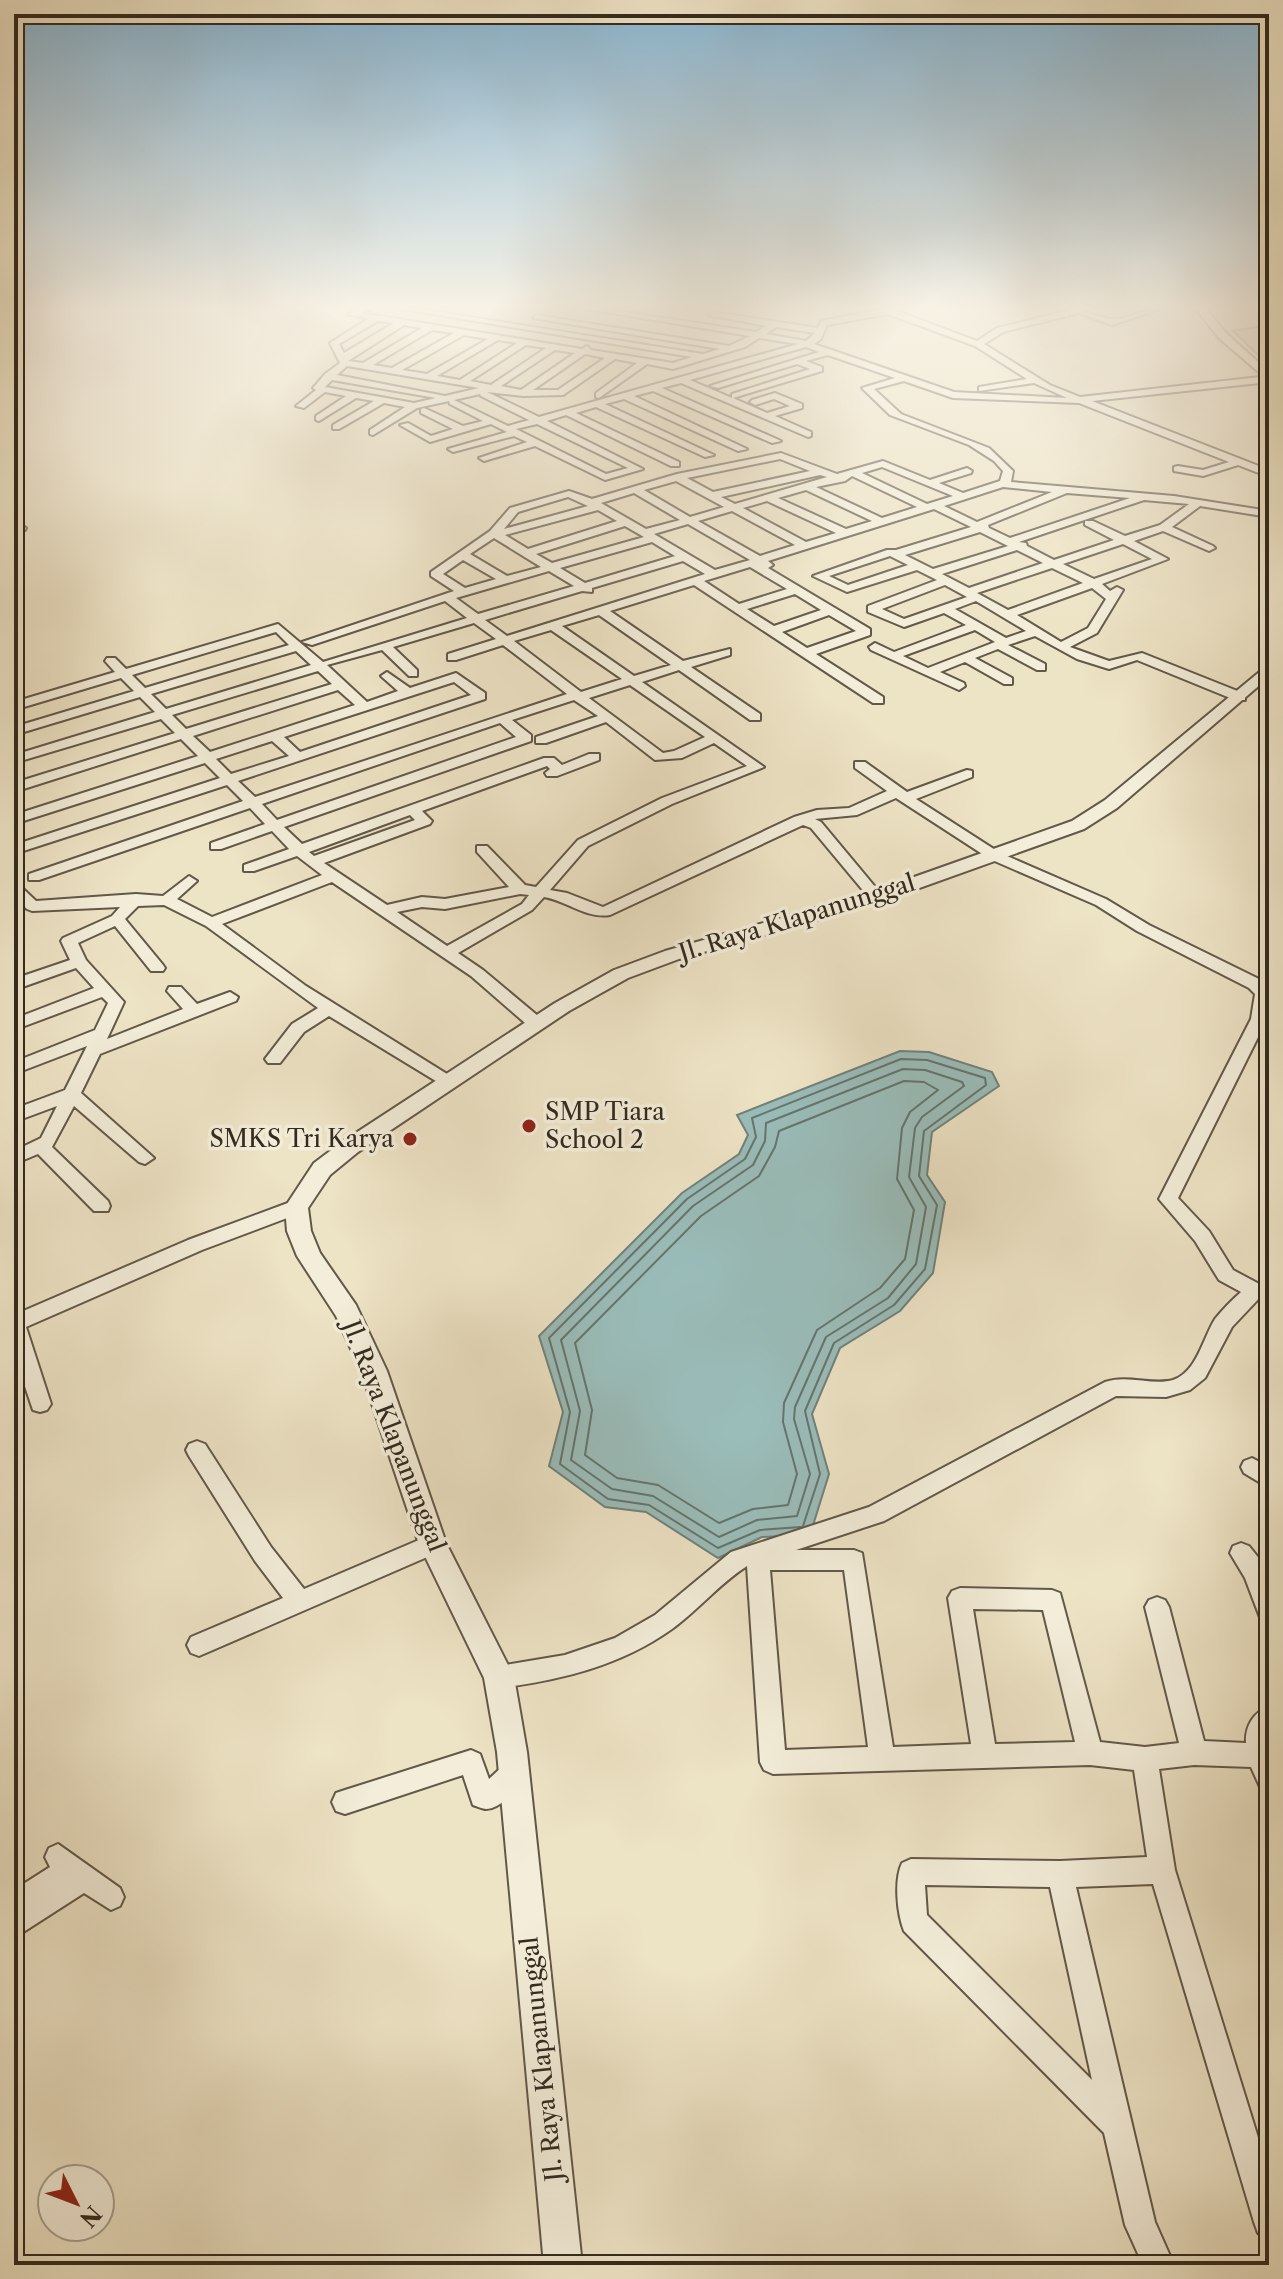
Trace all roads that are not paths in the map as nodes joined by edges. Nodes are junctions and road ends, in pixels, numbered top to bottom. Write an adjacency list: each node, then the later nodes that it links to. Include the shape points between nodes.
1 (325, 414): 17 (street)
2 (358, 414): 21 (street)
3 (401, 414): 24 (street)
4 (431, 414): 22 (street)
5 (479, 414): 19 (street)
6 (528, 414): 18 (street)
7 (558, 414): 18 (street)
8 (572, 414): 34 (street)
9 (627, 414): 30 (street)
10 (666, 414): 29 (street)
11 (715, 414): 26 (street)
12 (762, 414): 16 (street)
13 (771, 414): 16 (street)
14 (895, 414): 44 (street, via 971,443 1002,462 1008,471)
15 (1117, 414): 33 (street)
16 (766, 416): 25 (street)
17 (319, 418)
18 (538, 420): 23 (street); 27 (street, via 638,469 605,477)
19 (492, 421): 22 (street); 23 (street)
20 (405, 425): 22 (street, via 430,439)
21 (336, 427)
22 (462, 430)
23 (511, 431): 27 (street); 28 (street)
24 (373, 432)
25 (808, 434)
26 (776, 441)
27 (536, 443): 31 (street)
28 (453, 449)
29 (742, 449)
30 (709, 455)
31 (484, 458)
32 (909, 459): 35 (street)
33 (1238, 462): 36 (street, via 1203,473); 40 (street)
34 (675, 464)
35 (890, 465): 39 (street); 43 (street)
36 (1178, 469)
37 (822, 471): 41 (street, via 784,456); 42 (street); 48 (street)
38 (967, 471): 43 (street)
39 (855, 474): 42 (street); 54 (street)
40 (1269, 474)
41 (677, 477): 46 (street); 48 (street)
42 (841, 479): 45 (street)
43 (933, 482): 49 (street)
44 (1005, 483): 47 (street); 49 (street)
45 (810, 488): 51 (street); 59 (street)
46 (634, 489): 53 (street); 57 (street)
47 (1067, 490): 50 (street); 61 (street)
48 (710, 496): 55 (street)
49 (964, 497): 54 (street)
50 (1152, 497): 52 (street); 56 (street, via 1176,494); 60 (street); 67 (street)
51 (771, 499): 55 (street); 64 (street)
52 (1199, 502): 56 (street); 62 (street)
53 (595, 504): 58 (street); 63 (street); 63 (street, via 569,494 520,507)
54 (936, 506): 59 (street); 61 (street); 74 (street)
55 (733, 510): 57 (street); 68 (street)
56 (1269, 512)
57 (689, 520): 65 (street); 74 (street)
58 (626, 522): 65 (street); 70 (street)
59 (882, 522): 64 (street)
60 (1089, 523): 66 (street); 67 (street)
61 (982, 526): 67 (street); 71 (street)
62 (1164, 527): 66 (street); 69 (street)
63 (495, 533): 70 (street); 72 (street)
64 (845, 533): 68 (street)
65 (650, 536): 73 (street); 77 (street)
66 (1125, 541): 75 (street); 79 (street, via 1162,559)
67 (1013, 545): 75 (street); 78 (street)
68 (805, 546): 74 (street)
69 (1209, 548)
70 (526, 553): 77 (street)
71 (895, 554): 76 (street); 76 (street, via 886,552 819,576 847,589)
72 (465, 556): 81 (street); 87 (street, via 435,574)
73 (685, 557): 80 (street); 85 (street)
74 (760, 564): 80 (street); 83 (street); 86 (street)
75 (1055, 565): 84 (street); 88 (street)
76 (918, 566): 78 (street)
77 (550, 567): 81 (street); 85 (street)
78 (932, 573): 82 (street)
79 (1126, 574): 84 (street); 90 (street)
80 (715, 575): 83 (street)
81 (505, 580): 87 (street)
82 (945, 581): 88 (street); 92 (street, via 872,609 901,623)
83 (700, 584): 91 (street); 93 (street)
84 (1094, 584): 90 (street); 95 (street)
85 (583, 587): 93 (street); 96 (street)
86 (797, 590): 91 (street); 94 (street)
87 (463, 592): 89 (street)
88 (972, 595): 92 (street); 95 (street)
89 (447, 597): 96 (street); 101 (street)
90 (1112, 598): 105 (street, via 1093,630)
91 (738, 608): 99 (street)
92 (946, 609): 97 (street)
93 (606, 610): 98 (street); 113 (street)
94 (831, 610): 99 (street); 108 (street, via 866,632)
95 (1007, 614): 100 (street)
96 (475, 619): 102 (street); 104 (street)
97 (975, 626): 103 (street); 109 (street)
98 (556, 628): 102 (street); 120 (street)
99 (772, 631): 108 (street)
100 (1036, 632): 103 (street); 105 (street)
101 (303, 644): 112 (street); 117 (street, via 278,628); 124 (street)
102 (508, 644): 126 (street)
103 (1002, 644): 110 (street); 114 (street)
104 (385, 646): 112 (street); 118 (street)
105 (1062, 646): 127 (street, via 1111,666 1138,656)
106 (875, 647): 109 (street)
107 (726, 652): 113 (street)
108 (806, 653): 128 (street)
109 (893, 656): 116 (street)
110 (966, 658): 116 (street); 121 (street)
111 (111, 661): 117 (street)
112 (325, 664): 122 (street); 131 (street)
113 (680, 665): 120 (street); 133 (street)
114 (1041, 667)
115 (1269, 669): 127 (street, Jl. Raya Klapanunggal)
116 (930, 672): 123 (street)
117 (123, 673): 124 (street); 129 (street)
118 (413, 673)
119 (387, 676): 125 (street)
120 (630, 681): 126 (street); 138 (street)
121 (1008, 681)
122 (340, 685): 130 (street); 136 (street)
123 (959, 686)
124 (142, 692): 131 (street); 135 (street)
125 (408, 693): 130 (street); 140 (street, via 456,677 480,696)
126 (577, 696): 132 (street); 134 (street)
127 (1240, 697): 158 (street, Jl. Raya Klapanunggal, via 1111,804 1060,833)
128 (878, 700)
129 (17, 701)
130 (365, 707): 137 (street)
131 (162, 713): 136 (street); 143 (street)
132 (508, 717)
133 (755, 717)
134 (606, 718): 138 (street, via 660,757); 139 (street)
135 (14, 731)
136 (183, 734): 142 (street); 147 (street)
137 (275, 736): 140 (street); 142 (street)
138 (712, 739): 166 (street, via 757,767 667,801 583,843)
139 (541, 740)
140 (298, 757): 146 (street)
141 (594, 757): 150 (street, via 560,770 549,761)
142 (207, 758): 146 (street); 151 (street)
143 (14, 759)
144 (860, 765): 148 (street)
145 (967, 774): 148 (street)
146 (229, 781): 149 (street); 156 (street)
147 (14, 788)
148 (901, 795): 152 (street, via 852,812); 158 (street)
149 (251, 801): 153 (street); 153 (street, via 502,718 526,738); 162 (street)
150 (412, 810): 157 (street); 159 (street, via 425,821)
151 (14, 820)
152 (796, 821): 166 (street, via 614,909 598,912); 167 (street, via 816,825)
153 (274, 825): 154 (street); 157 (street)
154 (216, 846)
155 (482, 849): 165 (street)
156 (14, 850)
157 (299, 850): 159 (street); 160 (street)
158 (995, 856): 167 (street, Jl. Raya Klapanunggal); 198 (street, via 1101,902 1263,993 1259,1019 1168,1199 1202,1236 1226,1275)
159 (313, 862): 161 (street)
160 (249, 868)
161 (333, 876): 170 (street); 172 (street)
162 (34, 877)
163 (189, 881): 169 (street)
164 (14, 888): 168 (street, via 32,906)
165 (520, 889): 166 (street); 170 (street)
166 (541, 892): 173 (street, via 527,907)
167 (876, 897): 184 (street, Jl. Raya Klapanunggal, via 648,963 589,991)
168 (136, 899): 169 (street); 171 (street)
169 (167, 900): 172 (street)
170 (387, 910): 173 (street)
171 (117, 919): 174 (street, via 70,939); 175 (street)
172 (211, 923): 180 (street)
173 (446, 953): 184 (street)
174 (79, 962): 176 (street); 177 (street)
175 (157, 968)
176 (16, 982)
177 (104, 990): 181 (street, via 116,1002); 183 (street)
178 (175, 991): 182 (street)
179 (230, 997): 182 (street)
180 (330, 1008): 188 (street, via 298,1028); 190 (street)
181 (112, 1010): 185 (street); 186 (street)
182 (194, 1011): 186 (street)
183 (14, 1025)
184 (538, 1025): 190 (street, Jl. Raya Klapanunggal)
185 (101, 1034): 187 (street); 189 (street)
186 (133, 1035): 187 (street)
187 (92, 1051): 191 (street)
188 (274, 1059)
189 (14, 1068)
190 (449, 1083): 197 (street, Jl. Raya Klapanunggal, via 322,1169)
191 (71, 1094): 192 (street); 193 (street); 195 (street)
192 (14, 1116)
193 (41, 1147): 194 (street); 196 (street)
194 (14, 1158)
195 (145, 1158)
196 (101, 1206)
197 (296, 1207): 199 (street); 202 (street, Jl. Raya Klapanunggal, via 309,1256 347,1312 374,1371)
198 (1262, 1288): 209 (street, via 1222,1325 1198,1373 1187,1382 1174,1388 1112,1388 876,1514 739,1559 664,1622 630,1642 570,1668)
199 (14, 1324): 200 (street)
200 (40, 1404)
201 (197, 1450): 205 (street)
202 (433, 1544): 205 (street); 209 (street, Jl. Raya Klapanunggal)
203 (1241, 1553): 204 (street)
204 (1262, 1579): 207 (street)
205 (301, 1603): 208 (street)
206 (1157, 1607): 212 (street)
207 (1269, 1613)
208 (199, 1645)
209 (499, 1677): 217 (street, Jl. Raya Klapanunggal)
210 (1269, 1718): 216 (street, via 1258,1732)
211 (1090, 1753): 213 (street); 213 (street, via 1052,1600 960,1598); 215 (street)
212 (1194, 1753): 215 (street); 216 (street)
213 (985, 1757): 214 (street)
214 (882, 1758): 214 (street, via 854,1560 758,1560 773,1762)
215 (1145, 1759): 220 (street)
216 (1264, 1766)
217 (514, 1773): 218 (street, via 488,1797 482,1796 471,1762); 227 (street, Jl. Raya Klapanunggal)
218 (345, 1802)
219 (71, 1868): 222 (street); 223 (street); 224 (street)
220 (1162, 1870): 221 (street); 226 (street)
221 (1060, 1874): 225 (street); 225 (street, via 911,1872 914,1921)
222 (111, 1897)
223 (14, 1906)
224 (14, 1924)
225 (1115, 2124): 228 (street, via 1140,2225)
226 (1269, 2222)
227 (563, 2265)
228 (1159, 2265)

